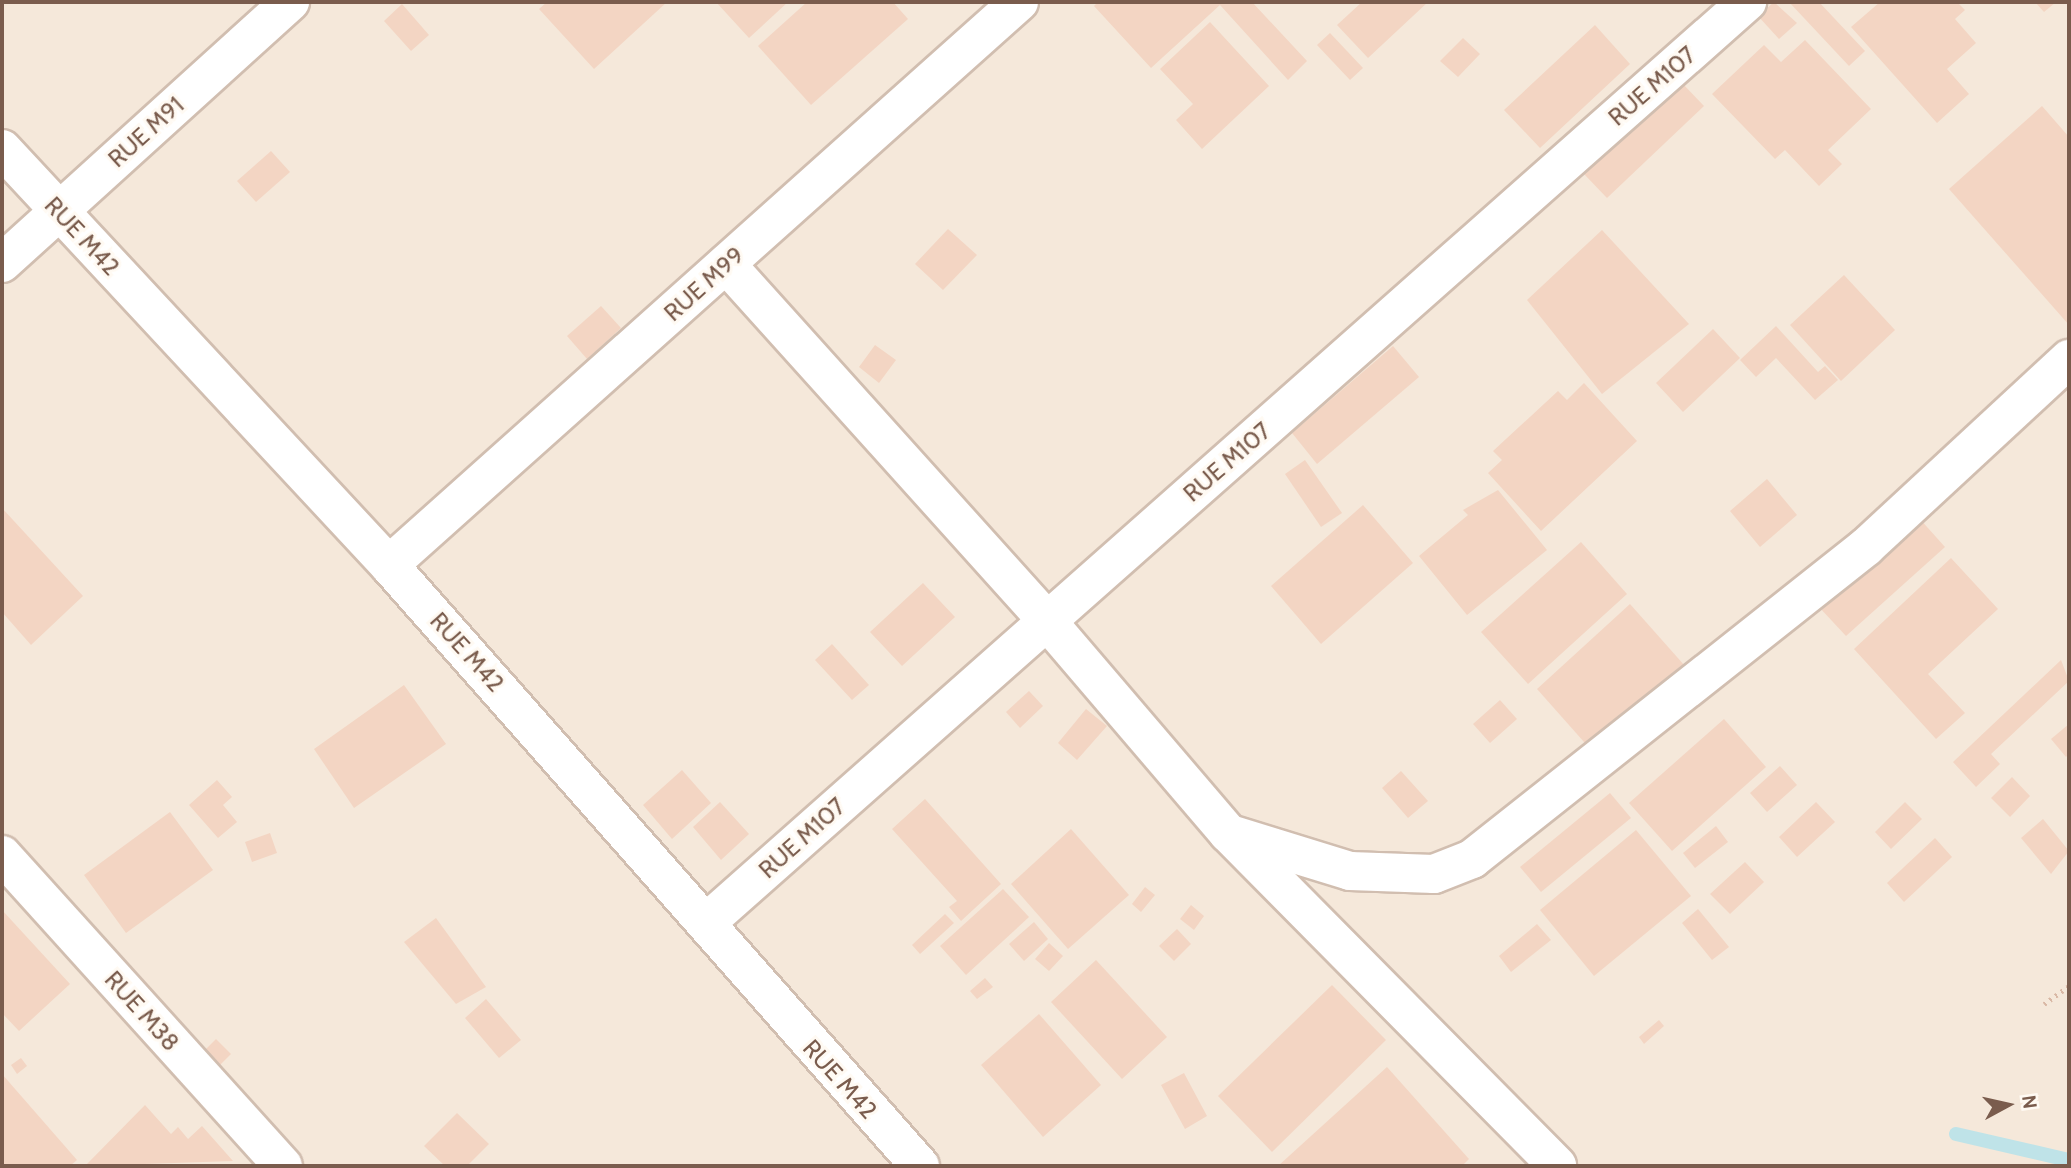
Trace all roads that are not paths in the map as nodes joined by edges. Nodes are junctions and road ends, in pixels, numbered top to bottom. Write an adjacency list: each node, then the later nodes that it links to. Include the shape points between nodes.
1 (290, 2): 5 (street, RUE M91)
2 (1019, 2): 7 (street, RUE M99)
3 (1747, 2): 10 (street, RUE M107)
4 (2, 149): 5 (street, RUE M42)
5 (58, 212): 6 (street, RUE M91); 9 (street, RUE M42)
6 (2, 263)
7 (726, 264): 9 (street, RUE M99); 10 (street)
8 (2069, 359): 11 (street, via 1866,547 1472,859 1434,874 1350,871)
9 (389, 565): 13 (street, RUE M42)
10 (1047, 621): 11 (street); 13 (street, RUE M107)
11 (1228, 833): 16 (street)
12 (2, 855): 14 (street, RUE M38)
13 (707, 922): 15 (street, RUE M42, via 751,982)
14 (283, 1166)
15 (920, 1166)
16 (1557, 1166)

